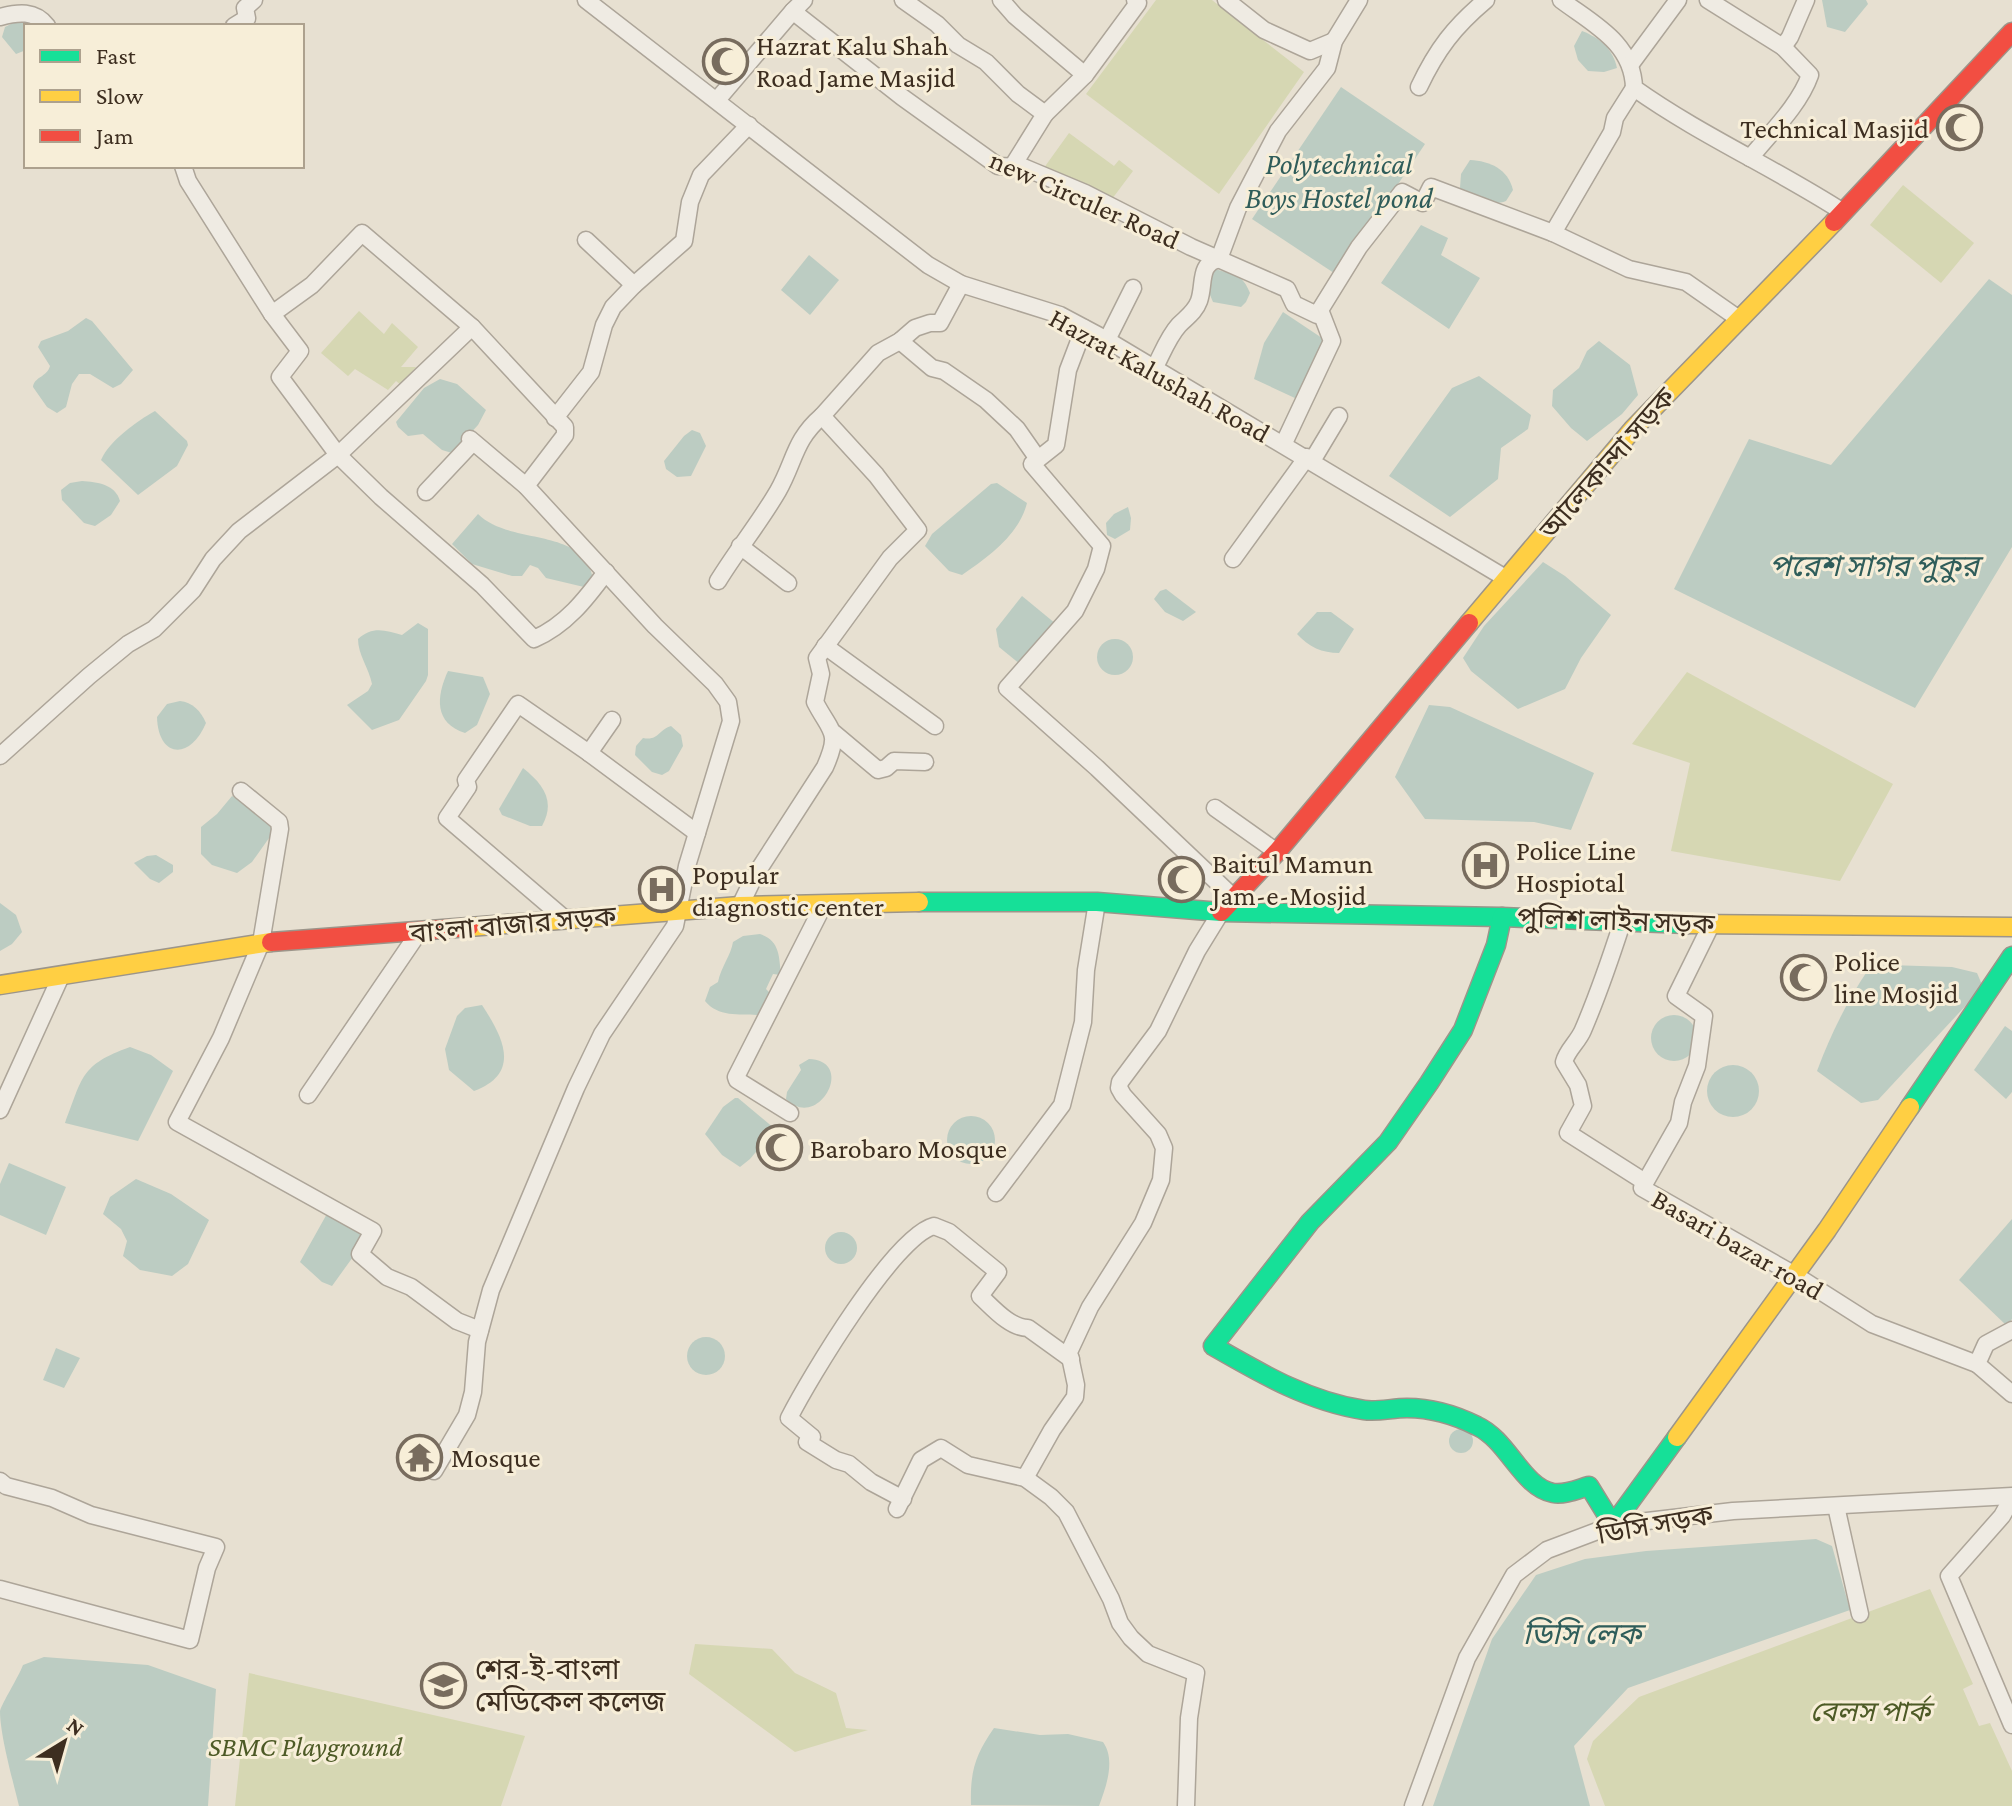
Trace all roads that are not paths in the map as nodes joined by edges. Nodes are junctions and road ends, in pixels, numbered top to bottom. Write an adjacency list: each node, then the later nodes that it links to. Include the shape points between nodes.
1 (254, 0): 16 (street, via 245,8 247,18)
2 (586, 0): 24 (street, Hazrat Kalushah Road)
3 (903, 0): 25 (street)
4 (1001, 0): 21 (street)
5 (1135, 0): 21 (street, via 1138,3)
6 (1226, 0): 18 (street, via 1264,30 1310,51)
7 (1359, 0): 18 (street)
8 (1486, 0): 22 (street, via 1447,36 1438,62)
9 (1561, 0): 20 (street, via 1620,43)
10 (1678, 0): 20 (street)
11 (1708, 0): 19 (street)
12 (1806, 0): 19 (street)
13 (799, 6): 24 (street); 28 (street, new Circuler Road, via 902,97 998,166)
14 (0, 17): 15 (street, via 28,13)
15 (46, 24)
16 (237, 24)
17 (2012, 32): 30 (main road, আলেকান্দা সড়ক)
18 (1334, 41): 33 (street, via 1327,68 1271,144)
19 (1783, 47): 27 (street, via 1810,75)
20 (1630, 65): 23 (street)
21 (1085, 75): 25 (street)
22 (1419, 87)
23 (1634, 88): 27 (street); 31 (street)
24 (717, 100): 26 (street, Hazrat Kalushah Road)
25 (1045, 114): 28 (street)
26 (749, 125): 34 (street, Hazrat Kalushah Road, via 928,265); 35 (street, via 701,175 684,241)
27 (1750, 158): 30 (street)
28 (1012, 167): 33 (street, new Circuler Road, via 1085,193)
29 (184, 168): 38 (street)
30 (1843, 212): 39 (main road, আলেকান্দা সড়ক)
31 (1553, 233): 37 (street, via 1431,187 1423,203 1402,192); 39 (street, via 1629,269 1686,282)
32 (586, 240): 35 (street)
33 (1219, 259): 37 (street, new Circuler Road, via 1287,289 1294,304 1317,315); 44 (street, via 1205,269 1200,300)
34 (961, 284): 41 (street, Hazrat Kalushah Road, via 1060,315); 43 (street, via 940,323 915,328)
35 (634, 285): 47 (street, via 604,325 591,372)
36 (1133, 288): 42 (street)
37 (1320, 310): 48 (street, via 1332,341)
38 (272, 314): 40 (street, via 312,285 362,233); 49 (street, via 300,351 280,377)
39 (1739, 319): 57 (main road, আলেকান্দা সড়ক, via 1633,429)
40 (472, 327): 47 (street); 49 (street)
41 (1084, 328): 42 (street, Hazrat Kalushah Road); 50 (street, via 1068,370 1056,445)
42 (1107, 340): 44 (street, Hazrat Kalushah Road)
43 (900, 341): 45 (street, via 878,353); 50 (street, via 932,368 986,400 1017,429)
44 (1154, 369): 48 (street, Hazrat Kalushah Road)
45 (822, 416): 54 (street, via 797,445 779,490); 60 (street, via 918,529)
46 (1339, 416): 51 (street)
47 (555, 418): 52 (street, via 565,427 565,435)
48 (1284, 443): 51 (street, Hazrat Kalushah Road)
49 (338, 455): 56 (street, via 534,639 580,606); 65 (street, via 239,531 154,629 89,676)
50 (1038, 459): 73 (street, via 1032,464 1102,546 1075,611 1007,688 1097,768)
51 (1309, 459): 55 (street); 57 (street, Hazrat Kalushah Road)
52 (526, 486): 53 (street, via 472,441); 56 (street)
53 (426, 492)
54 (740, 546): 58 (street); 59 (street)
55 (1233, 559)
56 (606, 572): 69 (street, via 728,702 731,721)
57 (1507, 579): 70 (main road, আলেকান্দা সড়ক)
58 (718, 581)
59 (788, 583)
60 (825, 646): 62 (street); 63 (street, via 817,658 821,674 815,702)
61 (612, 720): 64 (street)
62 (935, 726)
63 (834, 733): 66 (street, via 878,770 894,761); 74 (street, via 825,767)
64 (589, 753): 69 (street); 77 (street, via 518,704 447,818)
65 (0, 756)
66 (925, 762)
67 (241, 791): 82 (street, via 279,822 280,829)
68 (1215, 808): 70 (street)
69 (697, 833): 75 (street)
70 (1277, 852): 73 (main road, আলেকান্দা সড়ক)
71 (1097, 902): 72 (main road, বাংলা বাজার সড়ক); 73 (main road, বাংলা বাজার সড়ক); 90 (street, via 1083,1022 1062,1105)
72 (824, 904): 74 (main road, বাংলা বাজার সড়ক); 88 (street, via 736,1077)
73 (1228, 905): 76 (main road, পুলিশ লাইন সড়ক); 94 (street, via 1197,951 1158,1031 1120,1082 1123,1095 1158,1134 1165,1159 1143,1223 1090,1307 1069,1352)
74 (740, 906): 75 (main road, বাংলা বাজার সড়ক)
75 (677, 911): 77 (main road, বাংলা বাজার সড়ক); 92 (street, via 675,926 602,1034 576,1088 491,1290)
76 (1502, 917): 78 (main road, পুলিশ লাইন সড়ক); 102 (main road, via 1463,1030 1429,1083 1388,1142 1310,1222 1213,1346 1282,1385 1339,1405 1368,1411 1426,1409 1487,1430 1538,1487 1553,1493 1589,1486)
77 (565, 919): 81 (main road, বাংলা বাজার সড়ক)
78 (1622, 923): 79 (main road, পুলিশ লাইন সড়ক); 89 (street, via 1602,986 1564,1062 1583,1106 1568,1133)
79 (1712, 923): 80 (main road, পুলিশ লাইন সড়ক); 89 (street, Basari bazar road, via 1676,996 1704,1016 1697,1066 1679,1123)
80 (2012, 927)
81 (419, 932): 82 (main road, বাংলা বাজার সড়ক); 86 (street)
82 (261, 943): 84 (main road, বাংলা বাজার সড়ক); 92 (street, via 221,1038 177,1122 373,1231 360,1254 387,1277)
83 (2012, 956): 91 (main road)
84 (61, 976): 85 (main road, বাংলা বাজার সড়ক); 87 (street)
85 (0, 985)
86 (308, 1095)
87 (0, 1110)
88 (790, 1113)
89 (1645, 1182): 91 (street, Basari bazar road, via 1642,1188)
90 (996, 1193)
91 (1795, 1275): 95 (street, Basari bazar road, via 1872,1324); 102 (main road)
92 (480, 1330): 97 (street, via 467,1415)
93 (2012, 1330): 95 (street, via 1986,1344)
94 (1071, 1359): 98 (street, via 1075,1397); 98 (street, via 980,1296 998,1272 934,1226 919,1233 884,1273 807,1383 789,1418 812,1437 807,1442 849,1464 900,1504 921,1460 941,1448 968,1465)
95 (1977, 1364): 96 (street, Basari bazar road)
96 (2012, 1394)
97 (434, 1471)
98 (1025, 1478): 106 (street, via 1066,1512 1131,1638 1148,1654 1196,1673)
99 (0, 1481): 103 (street, via 91,1515 216,1547 190,1640)
100 (2012, 1497): 101 (street, ডিসি সড়ক); 105 (street, via 2002,1516 1949,1576)
101 (1836, 1506): 102 (street, ডিসি সড়ক); 104 (street)
102 (1613, 1525): 107 (street, ডিসি সড়ক, via 1547,1550 1514,1575 1467,1658)
103 (0, 1589)
104 (1860, 1614)
105 (2012, 1725)
106 (1186, 1806)
107 (1413, 1806)

